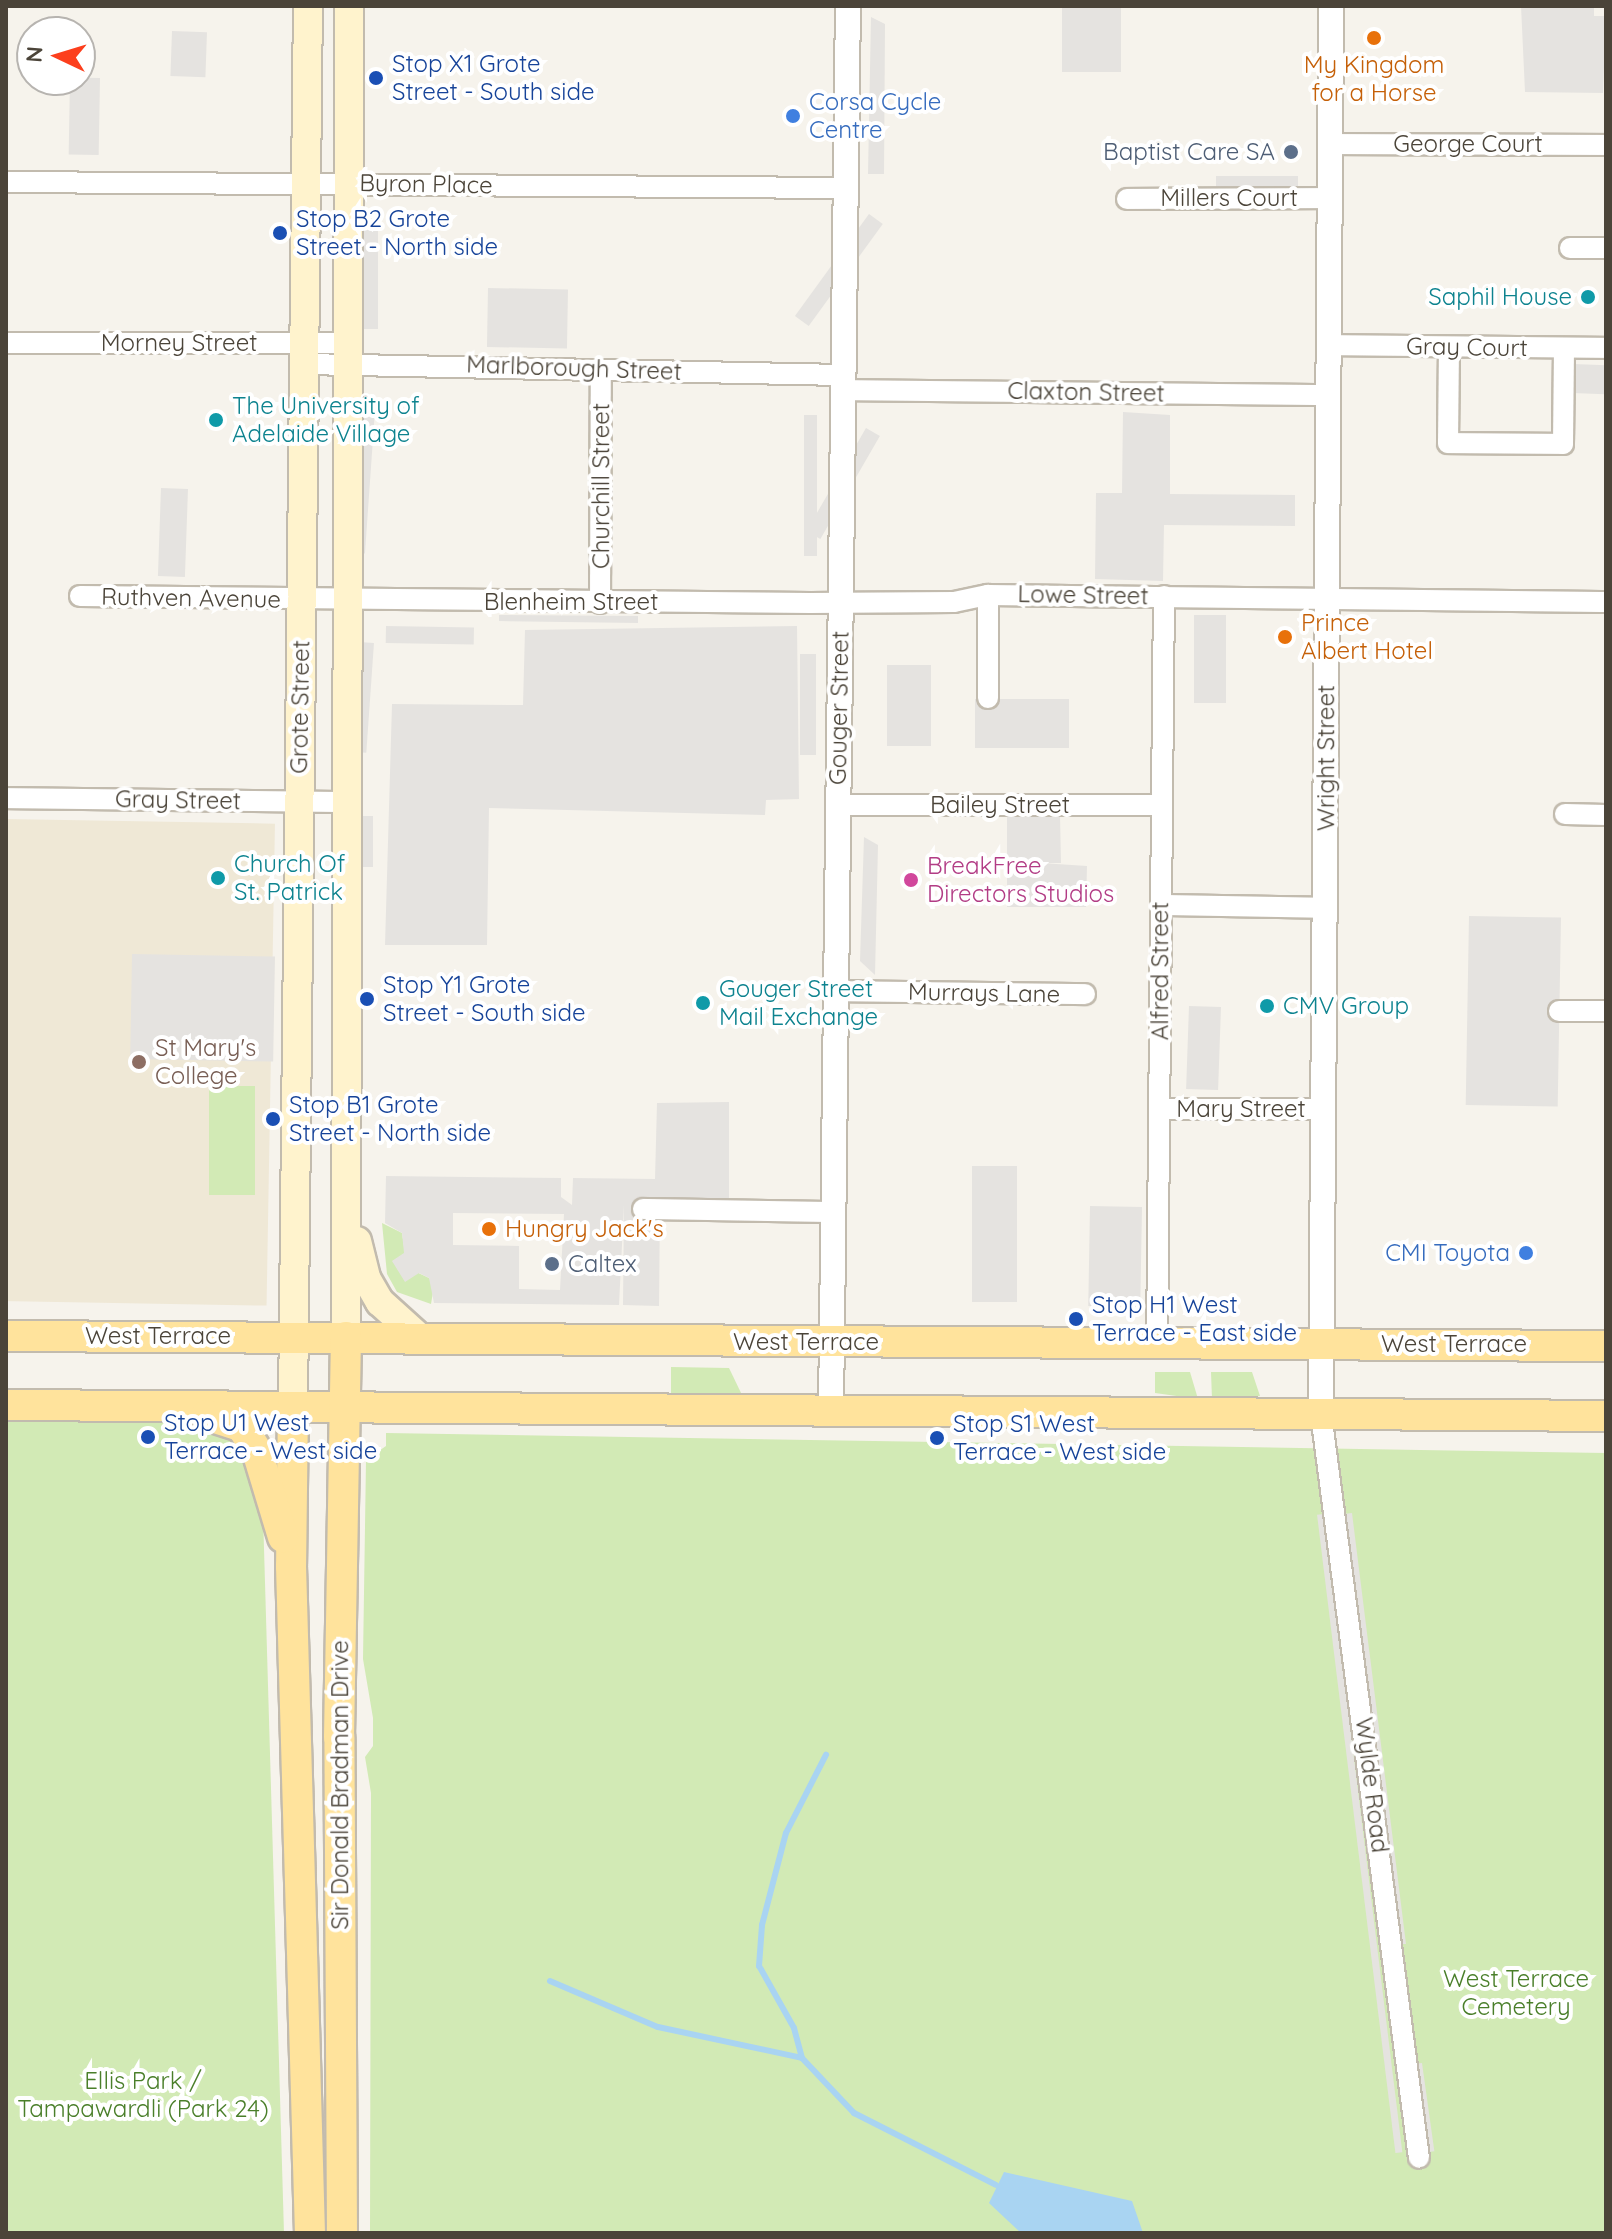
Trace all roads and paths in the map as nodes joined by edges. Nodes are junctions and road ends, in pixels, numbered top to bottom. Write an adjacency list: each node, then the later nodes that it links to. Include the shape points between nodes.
1 (308, 6): 8 (main road, Grote Street)
2 (349, 6): 9 (main road, Grote Street)
3 (848, 6): 10 (street, Gouger Street)
4 (1331, 6): 5 (street, Wright Street)
5 (1330, 144): 6 (street, George Court); 11 (street, Wright Street)
6 (1606, 145)
7 (6, 182): 8 (street, Byron Place)
8 (306, 184): 9 (street, Byron Place); 20 (main road, Grote Street)
9 (349, 184): 10 (street, Byron Place); 21 (main road, Grote Street)
10 (845, 188): 23 (street, Gouger Street)
11 (1330, 198): 12 (street, Millers Court); 16 (street, Wright Street)
12 (1127, 199)
13 (1570, 248): 14 (street)
14 (1606, 248)
15 (6, 343): 20 (street, Morney Street)
16 (1329, 345): 17 (street, Gray Court); 24 (street, Wright Street)
17 (1449, 347): 18 (street, Gray Court); 18 (street, via 1448,443 1563,444)
18 (1564, 348): 19 (street, Gray Court)
19 (1606, 348)
20 (304, 354): 21 (street, Morney Street); 28 (main road, Grote Street)
21 (352, 354): 22 (street, Marlborough Street); 29 (main road, Grote Street)
22 (601, 370): 23 (street, Marlborough Street); 32 (street, Churchill Street)
23 (843, 382): 24 (street, Claxton Street); 33 (street, Gouger Street)
24 (1329, 395): 30 (street, Wright Street)
25 (988, 595): 27 (street, Lowe Street); 33 (street, Lowe Street, via 954,602); 34 (street)
26 (80, 596): 28 (street, Ruthven Avenue)
27 (1164, 596): 30 (street, Lowe Street); 39 (street, Alfred Street)
28 (302, 600): 29 (street, Blenheim Street); 36 (main road, Grote Street)
29 (351, 600): 32 (street, Blenheim Street); 37 (main road, Grote Street)
30 (1327, 600): 31 (street, Lowe Street); 43 (street, Wright Street)
31 (1606, 602)
32 (600, 603): 33 (street, Blenheim Street)
33 (841, 603): 38 (street, Gouger Street)
34 (988, 698)
35 (6, 798): 36 (street, Gray Street)
36 (299, 801): 37 (street, Gray Street); 54 (main road, Grote Street)
37 (350, 802): 50 (main road, Grote Street)
38 (838, 805): 39 (street, Bailey Street); 44 (street, Gouger Street)
39 (1162, 805): 42 (street, Alfred Street)
40 (1565, 814): 41 (street)
41 (1606, 815)
42 (1161, 905): 43 (street); 48 (street, Alfred Street)
43 (1325, 908): 49 (street, Wright Street)
44 (836, 991): 45 (street, Murrays Lane); 52 (street, Gouger Street)
45 (1085, 994)
46 (1559, 1011): 47 (street)
47 (1606, 1011)
48 (1159, 1109): 49 (street, Mary Street); 59 (street, Alfred Street)
49 (1323, 1109): 58 (street, Wright Street)
50 (348, 1206): 55 (main road, Grote Street); 56 (main road, via 366,1278 380,1302)
51 (643, 1209): 52 (street)
52 (833, 1212): 57 (street, Gouger Street)
53 (6, 1336): 54 (main road, West Terrace)
54 (293, 1337): 55 (main road, West Terrace); 63 (main road, Grote Street)
55 (346, 1337): 56 (main road, West Terrace); 64 (main road, Sir Donald Bradman Drive)
56 (420, 1338): 57 (main road, West Terrace)
57 (831, 1343): 59 (main road, West Terrace); 65 (street, Gouger Street)
58 (1321, 1343): 59 (main road, West Terrace); 60 (main road, West Terrace); 66 (street, Wright Street)
59 (1157, 1346)
60 (1606, 1346)
61 (6, 1405): 62 (main road)
62 (183, 1406): 63 (main road); 68 (main road, via 242,1427 257,1451)
63 (293, 1407): 64 (main road); 68 (main road, Sir Donald Bradman Drive)
64 (345, 1407): 65 (main road); 71 (main road, Sir Donald Bradman Drive, via 339,1737)
65 (831, 1411): 66 (main road)
66 (1321, 1414): 67 (main road); 69 (street, Wylde Road)
67 (1606, 1416)
68 (291, 1566): 70 (main road, Sir Donald Bradman Drive)
69 (1419, 2158)
70 (310, 2233)
71 (342, 2233)

